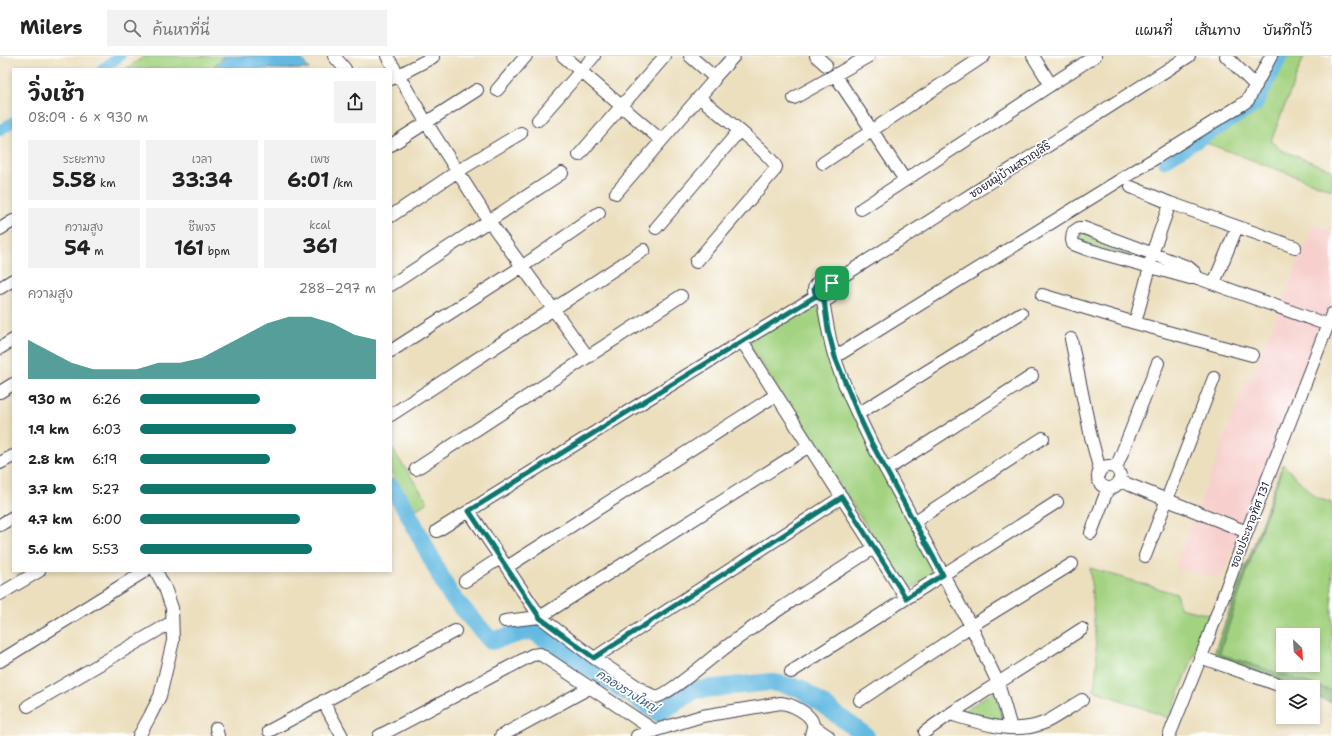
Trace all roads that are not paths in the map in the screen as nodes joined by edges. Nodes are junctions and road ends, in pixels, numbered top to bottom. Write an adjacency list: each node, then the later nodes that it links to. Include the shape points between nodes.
1 (334, 56): 19 (street)
2 (387, 56): 20 (street)
3 (526, 56): 28 (street)
4 (563, 56): 21 (street)
5 (594, 56): 21 (street)
6 (665, 56): 31 (street)
7 (690, 56): 24 (street)
8 (734, 56): 24 (street)
9 (816, 56): 18 (street)
10 (869, 56): 22 (street)
11 (984, 56): 34 (street)
12 (1033, 56): 25 (street)
13 (1095, 56): 25 (street)
14 (1188, 56): 63 (street, ซอยหมู่บ้านสราญสิริ)
15 (1226, 56): 26 (street)
16 (1271, 56): 26 (street)
17 (433, 57): 23 (street)
18 (826, 65)
19 (344, 68)
20 (392, 68)
21 (581, 71): 31 (street); 32 (street)
22 (835, 75): 30 (street); 34 (street)
23 (395, 77): 33 (street)
24 (714, 78): 29 (street)
25 (1051, 85): 43 (street)
26 (1256, 86): 81 (street, via 1248,100 1241,105)
27 (477, 90): 33 (street)
28 (497, 90)
29 (699, 97): 35 (street); 37 (street)
30 (794, 98)
31 (621, 106): 37 (street); 39 (street)
32 (538, 120)
33 (426, 122): 38 (street); 41 (street)
34 (872, 130): 40 (street); 43 (street)
35 (739, 131): 53 (street); 58 (street, via 772,160 776,168)
36 (521, 133): 41 (street)
37 (661, 140): 45 (street)
38 (392, 144)
39 (579, 155)
40 (823, 163)
41 (458, 171): 49 (street); 50 (street)
42 (562, 173): 50 (street)
43 (905, 180): 47 (street)
44 (1130, 187): 46 (street)
45 (616, 193)
46 (1170, 202): 52 (street); 57 (street)
47 (861, 209)
48 (599, 213): 59 (street)
49 (392, 215)
50 (490, 221): 59 (street); 65 (street)
51 (12, 223): 54 (street)
52 (1237, 227): 55 (street); 64 (street)
53 (656, 228)
54 (0, 229)
55 (1295, 247)
56 (644, 250): 70 (street)
57 (1152, 254): 60 (street); 60 (street, via 1084,228 1073,232 1074,245); 61 (street, via 1188,267)
58 (696, 262)
59 (523, 266): 70 (street); 78 (street)
60 (1150, 267): 61 (street); 73 (street)
61 (1198, 278): 64 (street)
62 (12, 281): 66 (street)
63 (832, 283): 69 (street, via 834,294 827,300); 69 (street, ซอยหมู่บ้านสราญสิริ, via 825,280 818,282 814,289)
64 (1214, 283): 72 (street)
65 (392, 284)
66 (0, 288)
67 (1042, 295): 73 (street)
68 (681, 296): 80 (street)
69 (820, 298): 76 (street); 81 (street)
70 (554, 310): 80 (street); 88 (street)
71 (1021, 313): 89 (street)
72 (1330, 319): 108 (street, ซอยประชาอุทิศ 131)
73 (1135, 323): 79 (street)
74 (1071, 340): 97 (street)
75 (12, 341): 77 (street)
76 (742, 341): 87 (street); 103 (street)
77 (0, 348)
78 (392, 350)
79 (1252, 355)
80 (588, 357): 95 (street)
81 (835, 357): 89 (street)
82 (1158, 363): 94 (street)
83 (1032, 376): 96 (street)
84 (1214, 378): 101 (street)
85 (12, 385): 86 (street)
86 (0, 392)
87 (776, 395): 91 (street); 112 (street)
88 (392, 414)
89 (858, 414): 96 (street)
90 (1043, 438): 105 (street)
91 (809, 446): 100 (street); 121 (street)
92 (12, 457): 93 (street)
93 (0, 463)
94 (1116, 468): 97 (street, via 1109,466); 98 (street, via 1120,474)
95 (416, 469)
96 (886, 470): 105 (street)
97 (1100, 471): 99 (street, via 1099,482)
98 (1120, 481): 99 (street, via 1115,487); 101 (street)
99 (1108, 488): 109 (street)
100 (842, 497): 110 (street); 128 (street)
101 (1166, 500): 108 (street); 111 (street)
102 (1056, 502): 117 (street)
103 (469, 511): 107 (street); 112 (street)
104 (12, 518): 106 (street)
105 (914, 522): 117 (street)
106 (0, 525)
107 (437, 531)
108 (1247, 532): 127 (street, ซอยประชาอุทิศ 131)
109 (1091, 533)
110 (874, 548): 120 (street); 128 (street, via 742,634 659,697 647,693)
111 (1145, 556)
112 (504, 562): 118 (street); 121 (street)
113 (1072, 564): 124 (street)
114 (37, 572): 119 (street)
115 (143, 572): 129 (street)
116 (157, 572): 122 (street, via 172,608)
117 (943, 575): 120 (street); 124 (street)
118 (465, 581)
119 (0, 594)
120 (906, 598): 130 (street)
121 (540, 618): 123 (street); 128 (street)
122 (172, 622): 137 (street); 144 (street, via 173,641 160,696)
123 (505, 622)
124 (971, 626): 131 (street); 134 (street)
125 (1082, 629): 131 (street)
126 (455, 631): 136 (street)
127 (1200, 657): 132 (street); 150 (street, ซอยประชาอุทิศ 131)
128 (594, 658)
129 (0, 661)
130 (791, 672)
131 (998, 683): 138 (street); 139 (street)
132 (1276, 684)
133 (591, 687): 141 (street); 146 (street, via 540,654 532,655); 147 (street)
134 (860, 700)
135 (1082, 700): 139 (street, via 1046,722 1024,728)
136 (323, 701): 140 (street); 145 (street)
137 (28, 706)
138 (950, 714): 139 (street, via 988,726); 143 (street)
139 (1011, 728)
140 (269, 730)
141 (655, 731): 142 (street, via 702,716 781,703 791,705 810,719); 148 (street)
142 (812, 731): 149 (street)
143 (925, 732)
144 (138, 736)
145 (342, 736)
146 (379, 736)
147 (501, 736)
148 (637, 736)
149 (828, 736)
150 (1169, 736)

